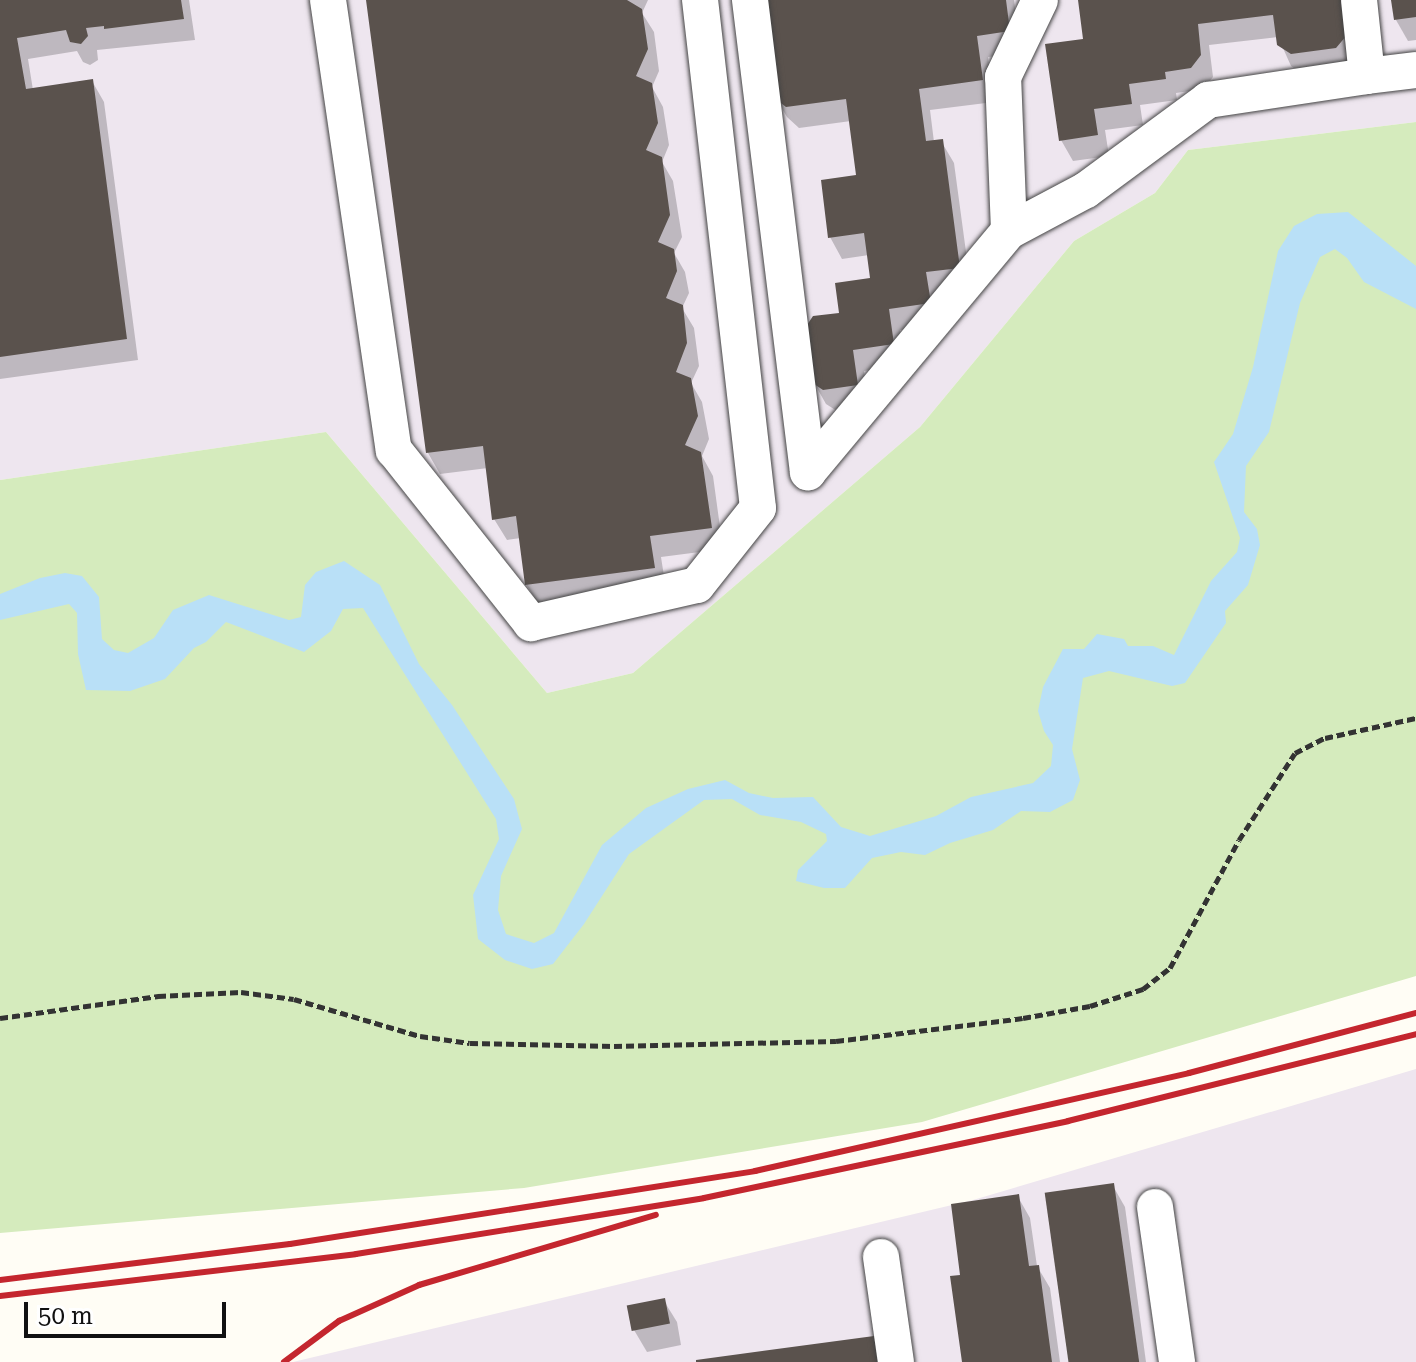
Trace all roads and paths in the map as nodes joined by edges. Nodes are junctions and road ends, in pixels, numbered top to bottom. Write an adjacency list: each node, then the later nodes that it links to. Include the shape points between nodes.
1 (328, 0): 2 (lane, via 394,450 531,623 697,585 758,508)
2 (700, 0)
3 (750, 0): 8 (lane, via 808,472)
4 (1040, 0): 8 (lane, via 1003,77)
5 (1359, 0): 7 (lane)
6 (1416, 70): 7 (lane)
7 (1367, 76): 8 (lane, via 1208,100 1086,190)
8 (1009, 231)
9 (1416, 718): 10 (path, via 1325,738 1295,753 1239,840 1170,968 1143,989 1090,1006 836,1041 614,1046 432,1038 294,999 241,992 158,996)
10 (0, 1018)
11 (1155, 1207): 14 (lane)
12 (881, 1257): 13 (lane)
13 (896, 1362)
14 (1177, 1362)

